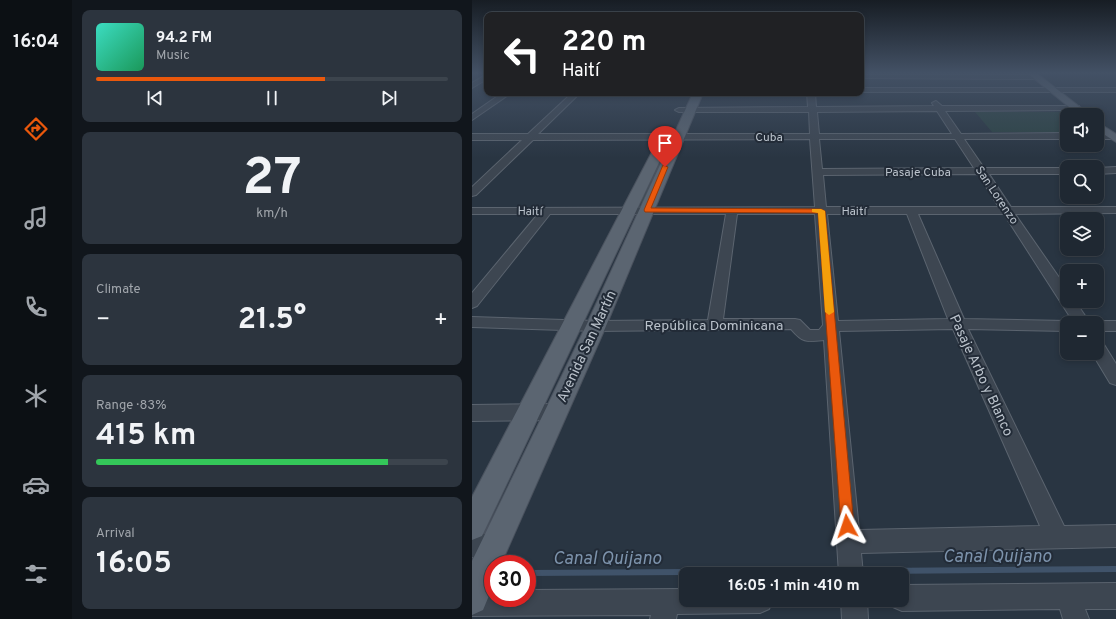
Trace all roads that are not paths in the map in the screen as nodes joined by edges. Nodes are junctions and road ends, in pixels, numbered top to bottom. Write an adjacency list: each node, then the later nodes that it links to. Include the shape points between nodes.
1 (496, 101): 13 (street)
2 (568, 101): 20 (street)
3 (686, 101): 12 (main road, Avenida San Martín)
4 (692, 101): 12 (main road, Avenida San Martín)
5 (812, 101): 10 (street)
6 (934, 101): 11 (street, San Lorenzo)
7 (1067, 101): 9 (main road)
8 (1060, 108): 11 (street)
9 (1076, 108)
10 (813, 109): 11 (street); 12 (street); 17 (street)
11 (939, 109): 15 (street, San Lorenzo)
12 (684, 110): 21 (main road, Avenida San Martín); 22 (main road, Avenida San Martín)
13 (472, 118)
14 (1104, 130): 23 (main road)
15 (958, 136): 16 (street, Cuba); 17 (street, Cuba); 25 (street, San Lorenzo)
16 (1060, 136)
17 (815, 137): 22 (street, Cuba); 28 (street)
18 (1104, 137): 23 (street)
19 (472, 138): 20 (street, Cuba)
20 (529, 138): 21 (street, Cuba); 29 (street)
21 (665, 138): 22 (street, Cuba); 30 (main road, Avenida San Martín)
22 (678, 138): 30 (main road, Avenida San Martín)
23 (1114, 138)
24 (1116, 170): 27 (street)
25 (980, 171): 26 (street, Pasaje Cuba); 28 (street, Pasaje Cuba); 32 (street, San Lorenzo)
26 (1060, 171)
27 (1104, 171)
28 (818, 172): 36 (street)
29 (472, 193)
30 (638, 210): 35 (street, Haití); 37 (street, Haití); 41 (main road, Avenida San Martín); 44 (main road, Avenida San Martín)
31 (911, 210): 32 (street, Haití); 36 (street, Haití); 43 (street, Pasaje Arbo y Blanco)
32 (1007, 210): 33 (street, Haití); 38 (street, San Lorenzo)
33 (1116, 210)
34 (472, 211): 37 (street, Haití)
35 (732, 211): 36 (street, Haití); 42 (street)
36 (821, 211): 45 (street)
37 (546, 212): 39 (street)
38 (1060, 290)
39 (472, 304)
40 (472, 322): 41 (street, República Dominicana)
41 (574, 324): 44 (street, República Dominicana); 53 (main road, Avenida San Martín)
42 (715, 324): 44 (street, República Dominicana); 45 (street, República Dominicana, via 795,324 806,336 823,335)
43 (958, 324): 45 (street, República Dominicana); 46 (street, República Dominicana); 56 (street, Pasaje Arbo y Blanco)
44 (596, 326): 51 (main road, Avenida San Martín)
45 (831, 326): 57 (street)
46 (1060, 326)
47 (1104, 326): 48 (street)
48 (1116, 326)
49 (1104, 358): 50 (street)
50 (1116, 378)
51 (555, 412): 53 (street); 58 (main road, Avenida San Martín)
52 (472, 413): 53 (street)
53 (527, 413): 54 (main road, Avenida San Martín)
54 (472, 526)
55 (1116, 536): 56 (street)
56 (1057, 537): 57 (street)
57 (849, 542): 59 (street)
58 (482, 546): 62 (main road, Avenida San Martín)
59 (851, 567)
60 (1116, 596): 66 (street)
61 (909, 598): 66 (street)
62 (472, 599)
63 (472, 603): 67 (street)
64 (699, 607): 67 (street)
65 (854, 607): 68 (street)
66 (1072, 608)
67 (664, 611)
68 (855, 619)

